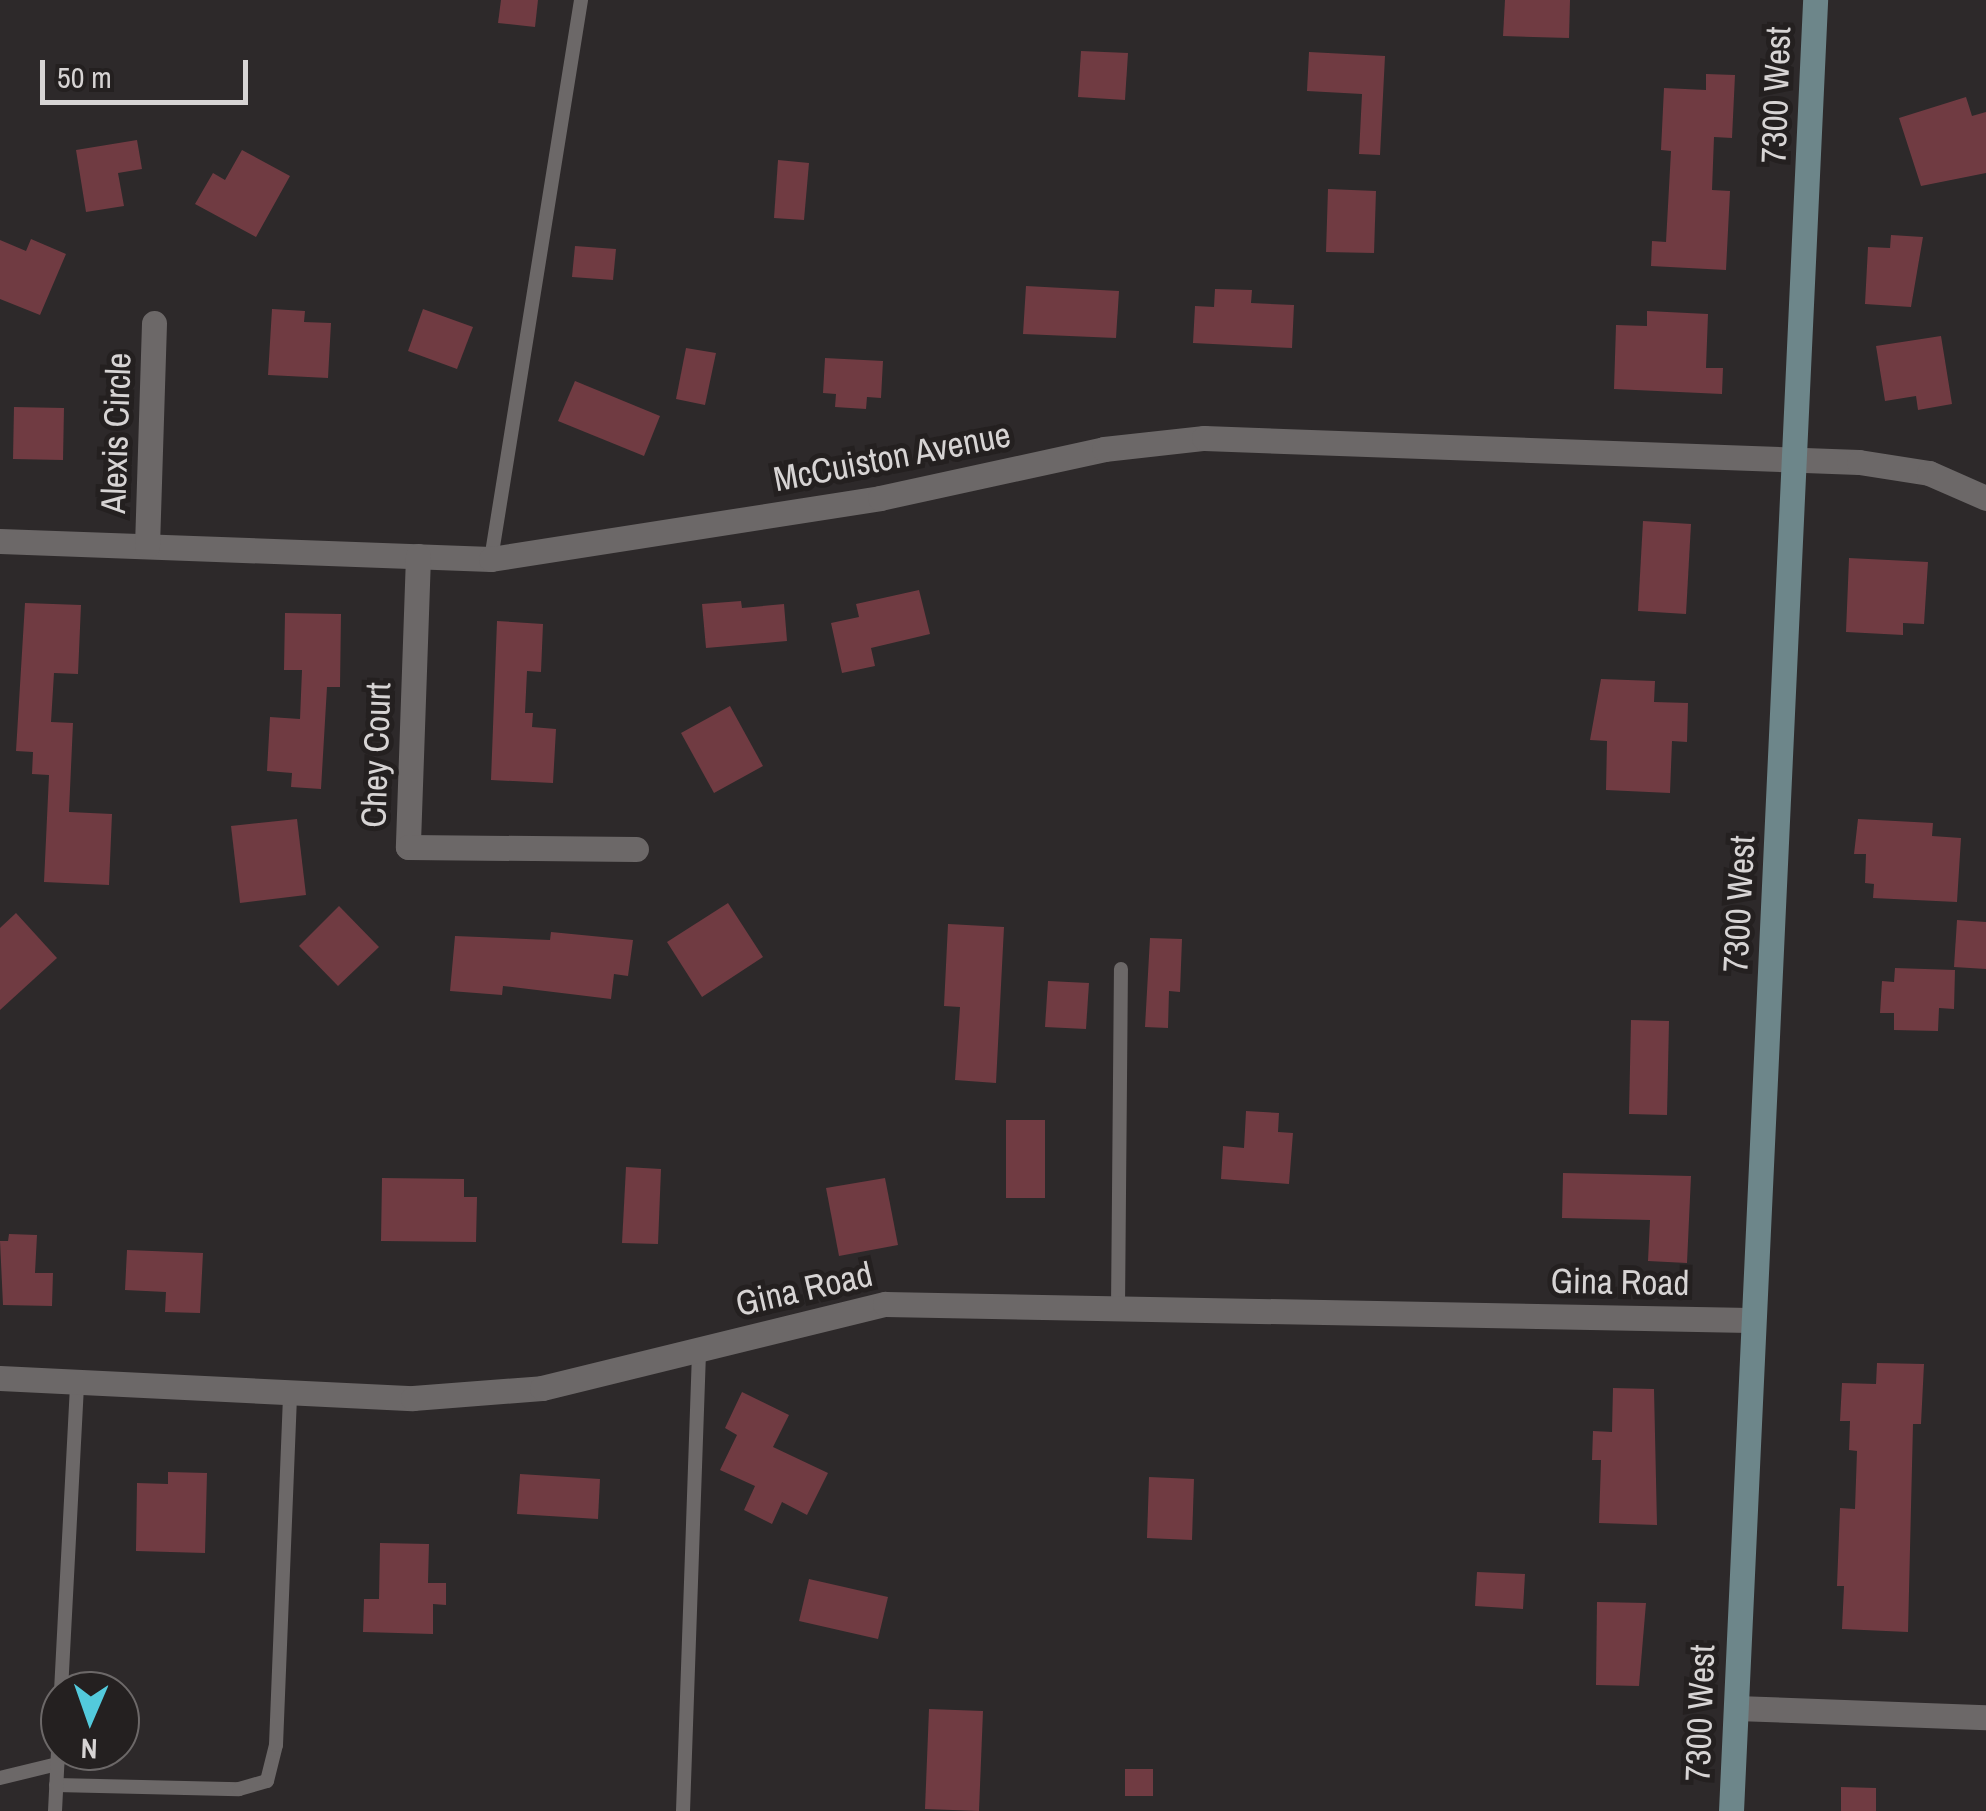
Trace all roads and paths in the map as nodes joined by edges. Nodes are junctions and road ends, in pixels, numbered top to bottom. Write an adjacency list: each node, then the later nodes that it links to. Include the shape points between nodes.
1 (581, 0): 9 (lane)
2 (1815, 0): 4 (street, 7300 West)
3 (154, 323): 7 (street, Alexis Circle)
4 (1798, 461): 5 (street, McCuiston Avenue, via 1929,473); 9 (street, McCuiston Avenue, via 1204,438 1104,449 880,498); 13 (street, 7300 West)
5 (1986, 498)
6 (0, 540): 7 (street, McCuiston Avenue)
7 (147, 546): 8 (street, McCuiston Avenue)
8 (418, 556): 9 (street, McCuiston Avenue); 10 (street, Chey Court, via 408,846)
9 (492, 560)
10 (636, 850)
11 (1121, 970): 12 (lane)
12 (1118, 1308): 13 (street, Gina Road); 14 (street, Gina Road, via 885,1304)
13 (1750, 1320): 19 (street, 7300 West)
14 (699, 1350): 17 (street, Gina Road, via 542,1388 413,1398); 26 (lane)
15 (0, 1378): 16 (street, Gina Road)
16 (77, 1382): 17 (street, Gina Road); 18 (lane)
17 (290, 1392): 24 (lane, via 276,1745 268,1781 239,1788)
18 (62, 1671)
19 (1736, 1708): 20 (street); 27 (street, 7300 West)
20 (1986, 1717)
21 (40, 1768): 23 (lane)
22 (57, 1771): 24 (lane)
23 (0, 1778)
24 (56, 1784): 25 (lane)
25 (55, 1811)
26 (684, 1811)
27 (1731, 1811)

